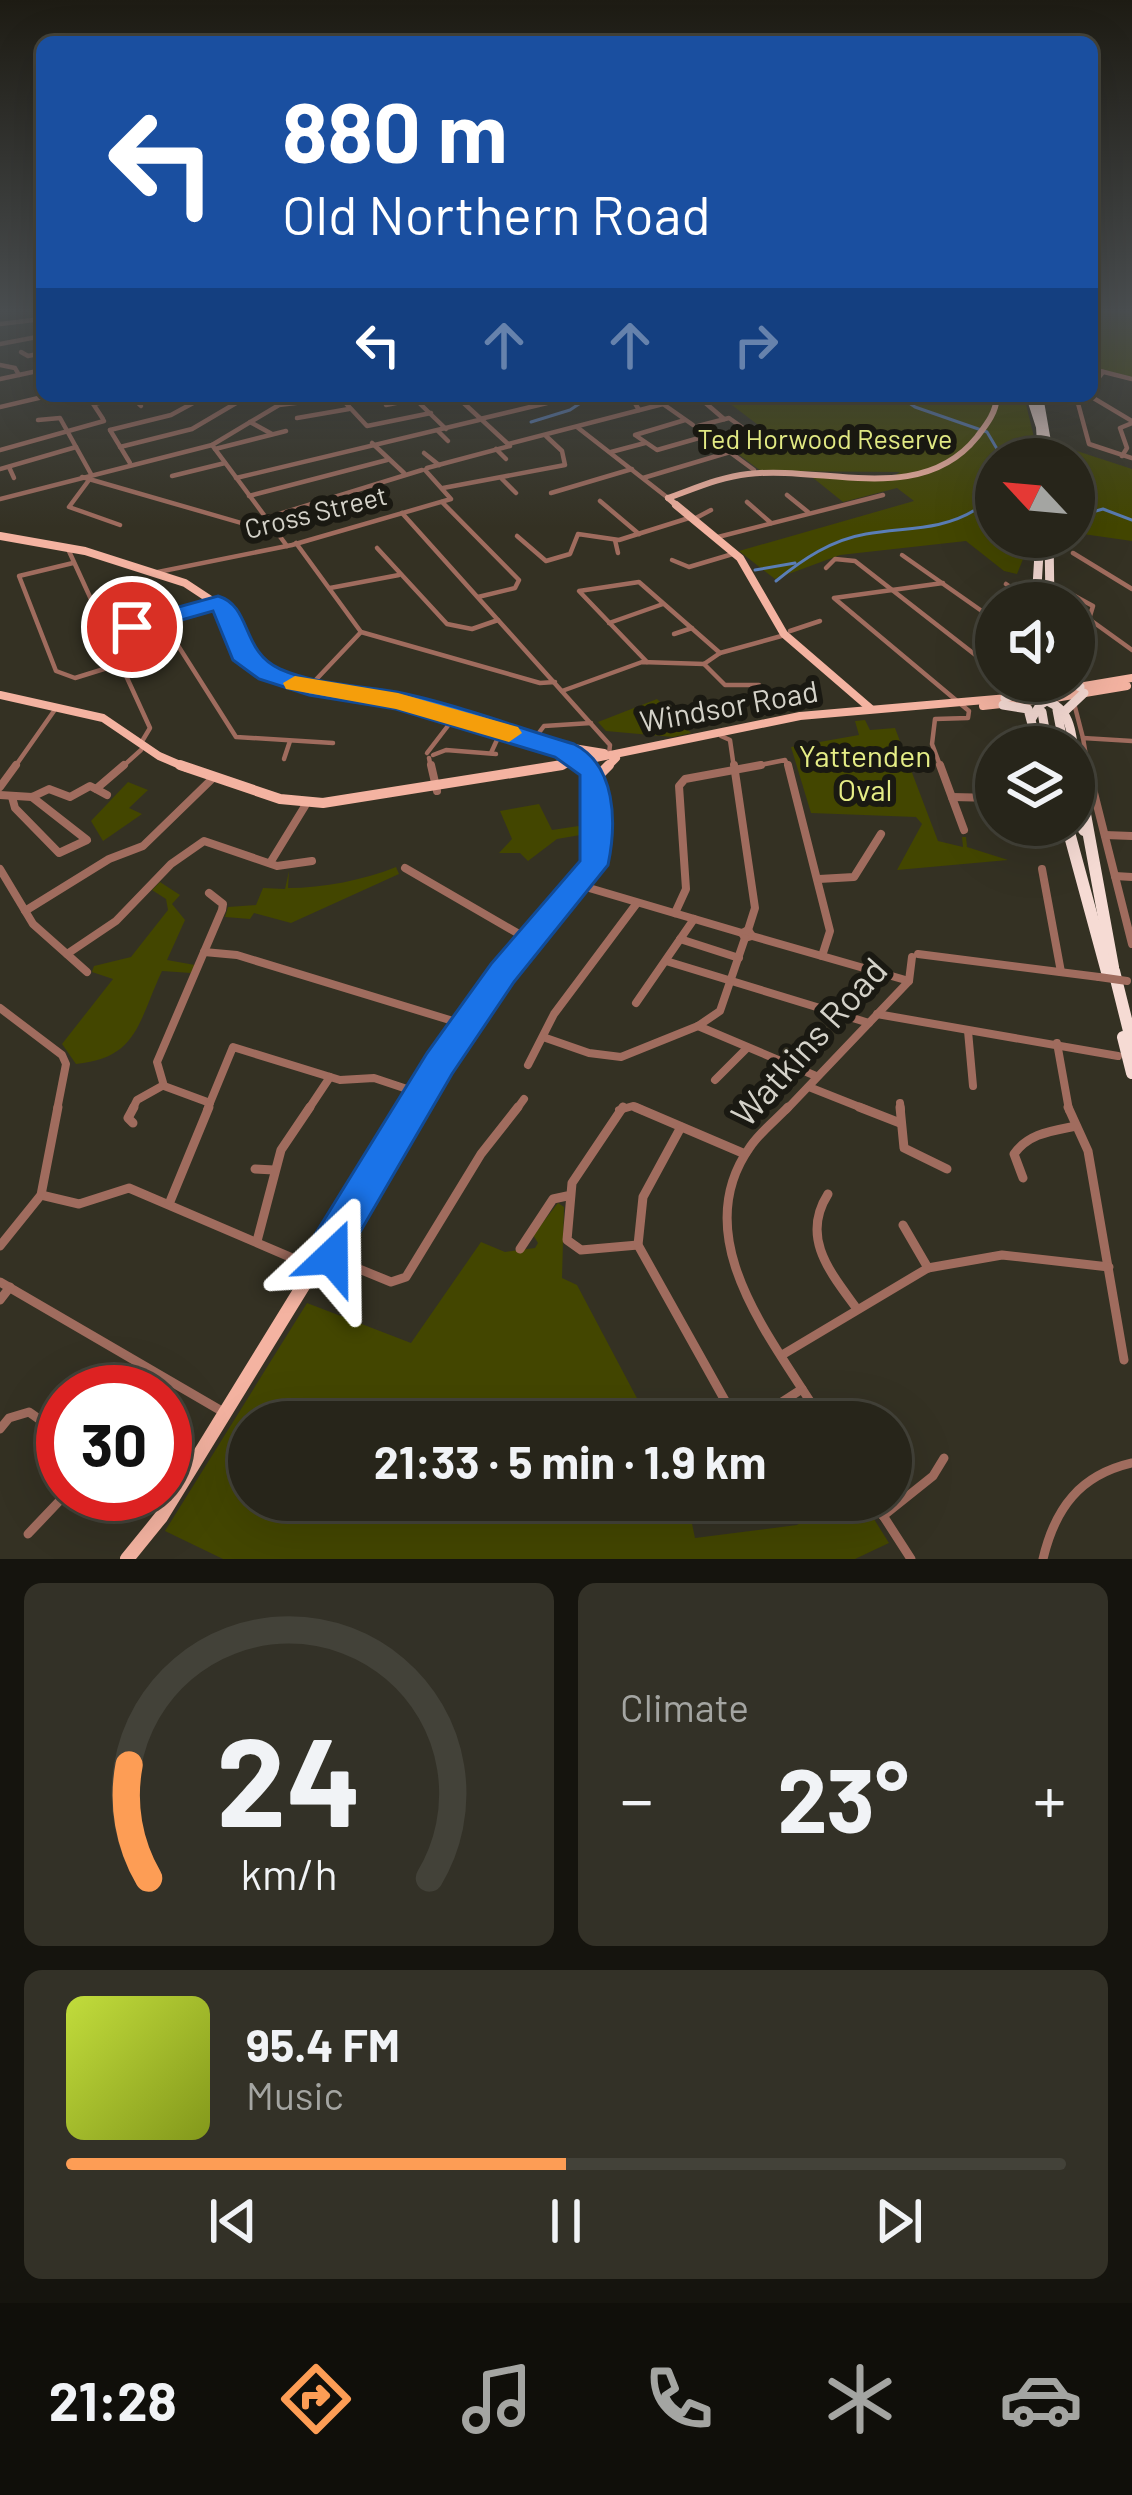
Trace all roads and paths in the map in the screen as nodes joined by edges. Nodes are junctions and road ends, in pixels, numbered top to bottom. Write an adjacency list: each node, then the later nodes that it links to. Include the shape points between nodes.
1 (36, 399): 23 (street)
2 (1098, 401): 34 (street)
3 (103, 402): 19 (street)
4 (137, 402): 22 (street)
5 (195, 402): 39 (street)
6 (238, 402): 55 (street, via 192,429)
7 (286, 402): 33 (street)
8 (343, 402): 24 (street)
9 (396, 402): 21 (street)
10 (419, 402): 26 (street)
11 (463, 402): 30 (street)
12 (549, 402): 30 (street)
13 (632, 402): 25 (street)
14 (704, 402): 28 (street)
15 (996, 402): 75 (main road, via 958,461 915,475)
16 (1032, 402): 47 (highway)
17 (1040, 402): 48 (highway)
18 (1077, 402): 62 (street, via 1086,441)
19 (94, 404): 32 (street)
20 (663, 404): 25 (street); 31 (street)
21 (386, 405)
22 (141, 406)
23 (0, 407)
24 (349, 409): 27 (street); 35 (street, via 364,425)
25 (639, 410): 37 (street)
26 (430, 413): 35 (street); 38 (street)
27 (297, 418)
28 (724, 418): 36 (street); 40 (street)
29 (38, 420): 41 (street, via 57,416)
30 (482, 420): 38 (street); 53 (street)
31 (685, 420): 36 (street); 51 (street, via 637,432)
32 (104, 421): 39 (street); 41 (street)
33 (250, 422): 44 (street); 56 (street)
34 (1132, 422): 62 (street, via 1120,428)
35 (383, 424): 49 (street)
36 (696, 426): 46 (street)
37 (580, 427): 45 (street); 59 (street)
38 (446, 429): 43 (street)
39 (110, 430): 55 (street)
40 (746, 430)
41 (68, 431): 54 (street); 58 (street)
42 (286, 431): 44 (street)
43 (438, 431): 49 (street); 50 (street)
44 (272, 434): 56 (street)
45 (546, 436): 53 (street); 82 (street, via 566,465)
46 (706, 436): 51 (street, via 657,450); 60 (street)
47 (1042, 438)
48 (1044, 438)
49 (398, 440): 52 (street)
50 (448, 441)
51 (645, 442): 59 (street)
52 (372, 443): 66 (street); 80 (street)
53 (508, 445): 57 (street)
54 (76, 447): 63 (street); 78 (street)
55 (120, 447): 68 (street)
56 (213, 447): 67 (street); 68 (street)
57 (496, 449): 65 (street); 69 (street)
58 (0, 450)
59 (611, 452): 73 (street)
60 (730, 452): 75 (street); 81 (street)
61 (424, 454): 69 (street)
62 (1122, 456): 64 (street)
63 (42, 457): 70 (street); 71 (street)
64 (1132, 458)
65 (506, 459)
66 (387, 460): 76 (street); 87 (street)
67 (225, 463): 77 (street); 80 (street)
68 (130, 464): 78 (street)
69 (439, 465): 74 (street)
70 (9, 466): 72 (street); 79 (street)
71 (46, 466)
72 (0, 469)
73 (632, 469): 81 (street); 85 (street)
74 (425, 470): 76 (street); 83 (street, Cross Street)
75 (754, 472): 89 (main road)
76 (406, 475): 97 (street)
77 (172, 476)
78 (87, 477): 90 (street); 100 (street, via 69,507); 101 (street)
79 (14, 478)
80 (236, 478): 87 (street)
81 (643, 478): 89 (street)
82 (502, 479): 83 (street); 84 (street)
83 (443, 488): 92 (street, via 452,497)
84 (516, 493)
85 (550, 493)
86 (883, 495): 95 (street)
87 (249, 496): 97 (street)
88 (787, 496): 95 (street)
89 (668, 498): 98 (main road)
90 (0, 499)
91 (600, 501): 102 (street)
92 (442, 502): 96 (street, Cross Street); 124 (street, via 519,580)
93 (747, 502): 99 (street)
94 (711, 510): 98 (street)
95 (808, 512): 99 (street)
96 (402, 513): 107 (street, Cross Street); 124 (street)
97 (266, 518): 101 (street)
98 (693, 518): 102 (street); 105 (main road)
99 (771, 523): 105 (street)
100 (120, 525)
101 (277, 533): 108 (street)
102 (639, 534): 106 (street)
103 (0, 536): 109 (main road)
104 (517, 536): 106 (street, via 544,561 570,554 578,535)
105 (717, 538): 111 (main road)
106 (615, 540): 112 (street)
107 (296, 543): 108 (street, Cross Street); 121 (street)
108 (286, 546): 118 (street, Cross Street)
109 (71, 547): 116 (street); 118 (main road)
110 (377, 548): 119 (street)
111 (736, 553): 115 (street, via 688,567); 134 (main road)
112 (618, 554)
113 (902, 554): 120 (street)
114 (1081, 558): 123 (street)
115 (672, 560)
116 (73, 563): 135 (street); 140 (street, via 20,576 56,671 75,678)
117 (826, 568): 122 (street, via 835,559 854,560)
118 (153, 573): 125 (main road)
119 (399, 575): 121 (street); 128 (street, via 447,624 469,629)
120 (943, 584): 122 (street); 127 (street)
121 (330, 588): 133 (street)
122 (886, 590): 139 (street); 154 (street, via 835,601)
123 (1132, 590)
124 (478, 597): 128 (street)
125 (218, 603): 135 (street); 147 (main road, via 247,660)
126 (664, 603): 130 (street); 130 (street, via 639,582 577,591); 132 (street)
127 (975, 606)
128 (499, 620): 144 (street)
129 (820, 621): 134 (street)
130 (610, 623): 141 (street)
131 (1095, 627): 137 (street)
132 (692, 628): 136 (street); 138 (street)
133 (361, 632): 144 (street); 147 (street)
134 (787, 633): 138 (street); 157 (main road)
135 (108, 634): 140 (street)
136 (674, 634)
137 (1132, 650)
138 (720, 653): 142 (street)
139 (975, 656)
140 (120, 662): 170 (street, via 177,644 233,735); 173 (street, via 151,732)
141 (647, 662): 142 (street); 148 (street)
142 (704, 664): 146 (street, via 725,685)
143 (1132, 681): 145 (main road, Windsor Road)
144 (555, 682): 148 (street)
145 (1095, 685)
146 (759, 686)
147 (309, 687): 159 (main road, via 397,698)
148 (562, 691): 160 (street)
149 (0, 698): 155 (main road, Windsor Road)
150 (994, 702): 154 (main road, Windsor Road)
151 (1007, 702): 161 (highway, via 1028,710)
152 (1060, 702): 156 (highway)
153 (1060, 702): 156 (highway)
154 (965, 705): 157 (main road, Windsor Road); 190 (street, via 968,718 934,722 932,744)
155 (56, 709): 173 (main road, Windsor Road, via 102,722); 182 (street)
156 (1066, 709): 163 (highway); 164 (street); 224 (highway)
157 (873, 711): 167 (main road, Windsor Road); 177 (main road, Windsor Road, via 800,716)
158 (1042, 712): 162 (highway)
159 (456, 716): 165 (main road); 166 (street); 168 (main road)
160 (591, 723): 168 (street, via 544,726); 177 (street)
161 (1032, 726)
162 (1044, 726)
163 (1065, 726)
164 (1075, 726)
165 (501, 731): 174 (main road); 175 (street, via 493,754)
166 (441, 736): 175 (street, via 436,746); 176 (street)
167 (721, 736): 177 (main road, Windsor Road); 183 (street, via 730,740)
168 (535, 738): 174 (main road)
169 (1095, 740): 171 (street)
170 (290, 741): 172 (street); 178 (street)
171 (1132, 741)
172 (333, 743)
173 (139, 746): 184 (main road, Windsor Road, via 171,768); 186 (street)
174 (563, 748): 177 (main road); 179 (main road); 180 (main road, via 569,758)
175 (444, 751): 176 (street)
176 (430, 755): 185 (street)
177 (612, 756): 179 (main road); 179 (main road, Windsor Road)
178 (284, 759)
179 (591, 764): 180 (main road, Windsor Road); 185 (main road, Windsor Road); 209 (main road, via 601,858)
180 (562, 765): 185 (main road, Windsor Road)
181 (0, 766): 182 (street)
182 (14, 767): 187 (street)
183 (737, 769): 208 (street, via 789,763); 213 (street, via 679,786 686,889); 215 (street, via 755,908)
184 (211, 780): 185 (main road, Windsor Road, via 306,802); 194 (main road, Windsor Road); 212 (street, via 143,846)
185 (436, 789): 194 (main road, Windsor Road)
186 (96, 790): 189 (street); 192 (street, via 70,797 49,789)
187 (0, 791): 191 (street)
188 (1095, 792): 197 (street)
189 (107, 795)
190 (950, 796): 193 (street); 195 (street)
191 (12, 797): 192 (street); 192 (street, via 59,853 87,840)
192 (32, 797)
193 (975, 797)
194 (305, 806): 202 (street)
195 (964, 830)
196 (881, 834): 208 (street, via 854,878)
197 (1105, 835): 198 (street); 206 (street)
198 (1132, 836)
199 (1070, 846): 243 (highway)
200 (1087, 846): 224 (highway)
201 (312, 861): 202 (street)
202 (270, 863): 220 (street, via 204,841)
203 (405, 868): 217 (street)
204 (0, 869): 212 (street)
205 (1042, 869): 226 (street)
206 (1115, 876): 207 (street); 218 (street)
207 (1132, 877)
208 (819, 879): 221 (street, via 830,931)
209 (581, 886): 211 (street); 217 (main road)
210 (209, 893): 219 (street, via 223,904)
211 (637, 903): 213 (street); 237 (street)
212 (25, 911): 220 (street)
213 (675, 913): 214 (street)
214 (694, 919): 215 (street); 216 (street)
215 (747, 934): 221 (street); 222 (street)
216 (680, 939): 222 (street); 223 (street)
217 (531, 941): 234 (main road)
218 (1132, 944)
219 (204, 952): 234 (street, via 241,956); 247 (street, via 161,1047)
220 (68, 954): 225 (street)
221 (822, 956): 228 (street)
222 (739, 958): 227 (street)
223 (666, 961): 227 (street); 230 (street)
224 (1113, 967): 238 (highway)
225 (87, 972)
226 (1061, 972): 228 (street, Watkins Road, via 915,955); 229 (street, Watkins Road, bridge)
227 (730, 981): 233 (street); 235 (street, via 720,1011)
228 (909, 981): 232 (street, Watkins Road)
229 (1130, 981)
230 (636, 1003)
231 (0, 1008): 264 (street, via 66,1064)
232 (878, 1014): 233 (street, Watkins Road); 236 (street)
233 (868, 1023): 245 (street, Watkins Road)
234 (466, 1025): 250 (main road)
235 (698, 1026): 237 (street, via 611,1057); 240 (street)
236 (968, 1031): 239 (street); 249 (street)
237 (543, 1037): 242 (street)
238 (1132, 1042)
239 (1057, 1043): 241 (street); 257 (street)
240 (746, 1049): 245 (street); 246 (street)
241 (1118, 1057)
242 (528, 1065)
243 (1132, 1073)
244 (329, 1077): 250 (street, via 374,1078); 252 (street, via 233,1047); 261 (street)
245 (817, 1077): 248 (street, Watkins Road)
246 (715, 1080)
247 (164, 1086): 252 (street); 254 (street, via 136,1100 128,1118)
248 (808, 1086): 255 (street); 258 (street, Watkins Road)
249 (973, 1086)
250 (422, 1094): 272 (main road)
251 (524, 1099): 272 (street, via 406,1277 391,1282)
252 (210, 1103): 266 (street)
253 (900, 1103): 255 (street)
254 (134, 1123)
255 (900, 1124): 260 (street, via 907,1152)
256 (681, 1126): 258 (street); 265 (street, via 621,1107); 269 (street, via 644,1190)
257 (1076, 1126): 262 (street, via 1017,1147); 273 (street)
258 (745, 1154): 279 (street, Watkins Road, via 728,1195 730,1261)
259 (255, 1169): 261 (street)
260 (946, 1169)
261 (274, 1170): 268 (street)
262 (1023, 1178)
263 (828, 1194): 278 (street, via 815,1216 816,1244)
264 (41, 1195): 266 (street, via 79,1204 129,1188); 270 (street)
265 (569, 1196): 269 (street, via 570,1246); 271 (street, via 554,1199)
266 (169, 1204): 268 (street)
267 (902, 1225): 275 (street)
268 (256, 1242): 274 (street)
269 (638, 1245): 282 (street)
270 (0, 1246)
271 (520, 1249)
272 (325, 1254): 274 (main road)
273 (1109, 1267): 275 (street, via 1002,1255); 280 (street)
274 (316, 1268): 285 (main road)
275 (928, 1268): 278 (street)
276 (5, 1284): 277 (street); 285 (street)
277 (0, 1300)
278 (857, 1309): 279 (street)
279 (782, 1355): 281 (street, Watkins Road)
280 (1124, 1360)
281 (802, 1389): 283 (street); 284 (street, Watkins Road)
282 (725, 1401)
283 (783, 1401)
284 (810, 1401)
285 (226, 1414): 294 (main road)
286 (36, 1417): 287 (street, via 9,1418)
287 (0, 1429)
288 (944, 1458): 290 (street)
289 (1132, 1462): 296 (street, via 1076,1489)
290 (912, 1492)
291 (40, 1521): 293 (street)
292 (886, 1521): 295 (street)
293 (28, 1534)
294 (127, 1559)
295 (910, 1559)
296 (1043, 1559)

